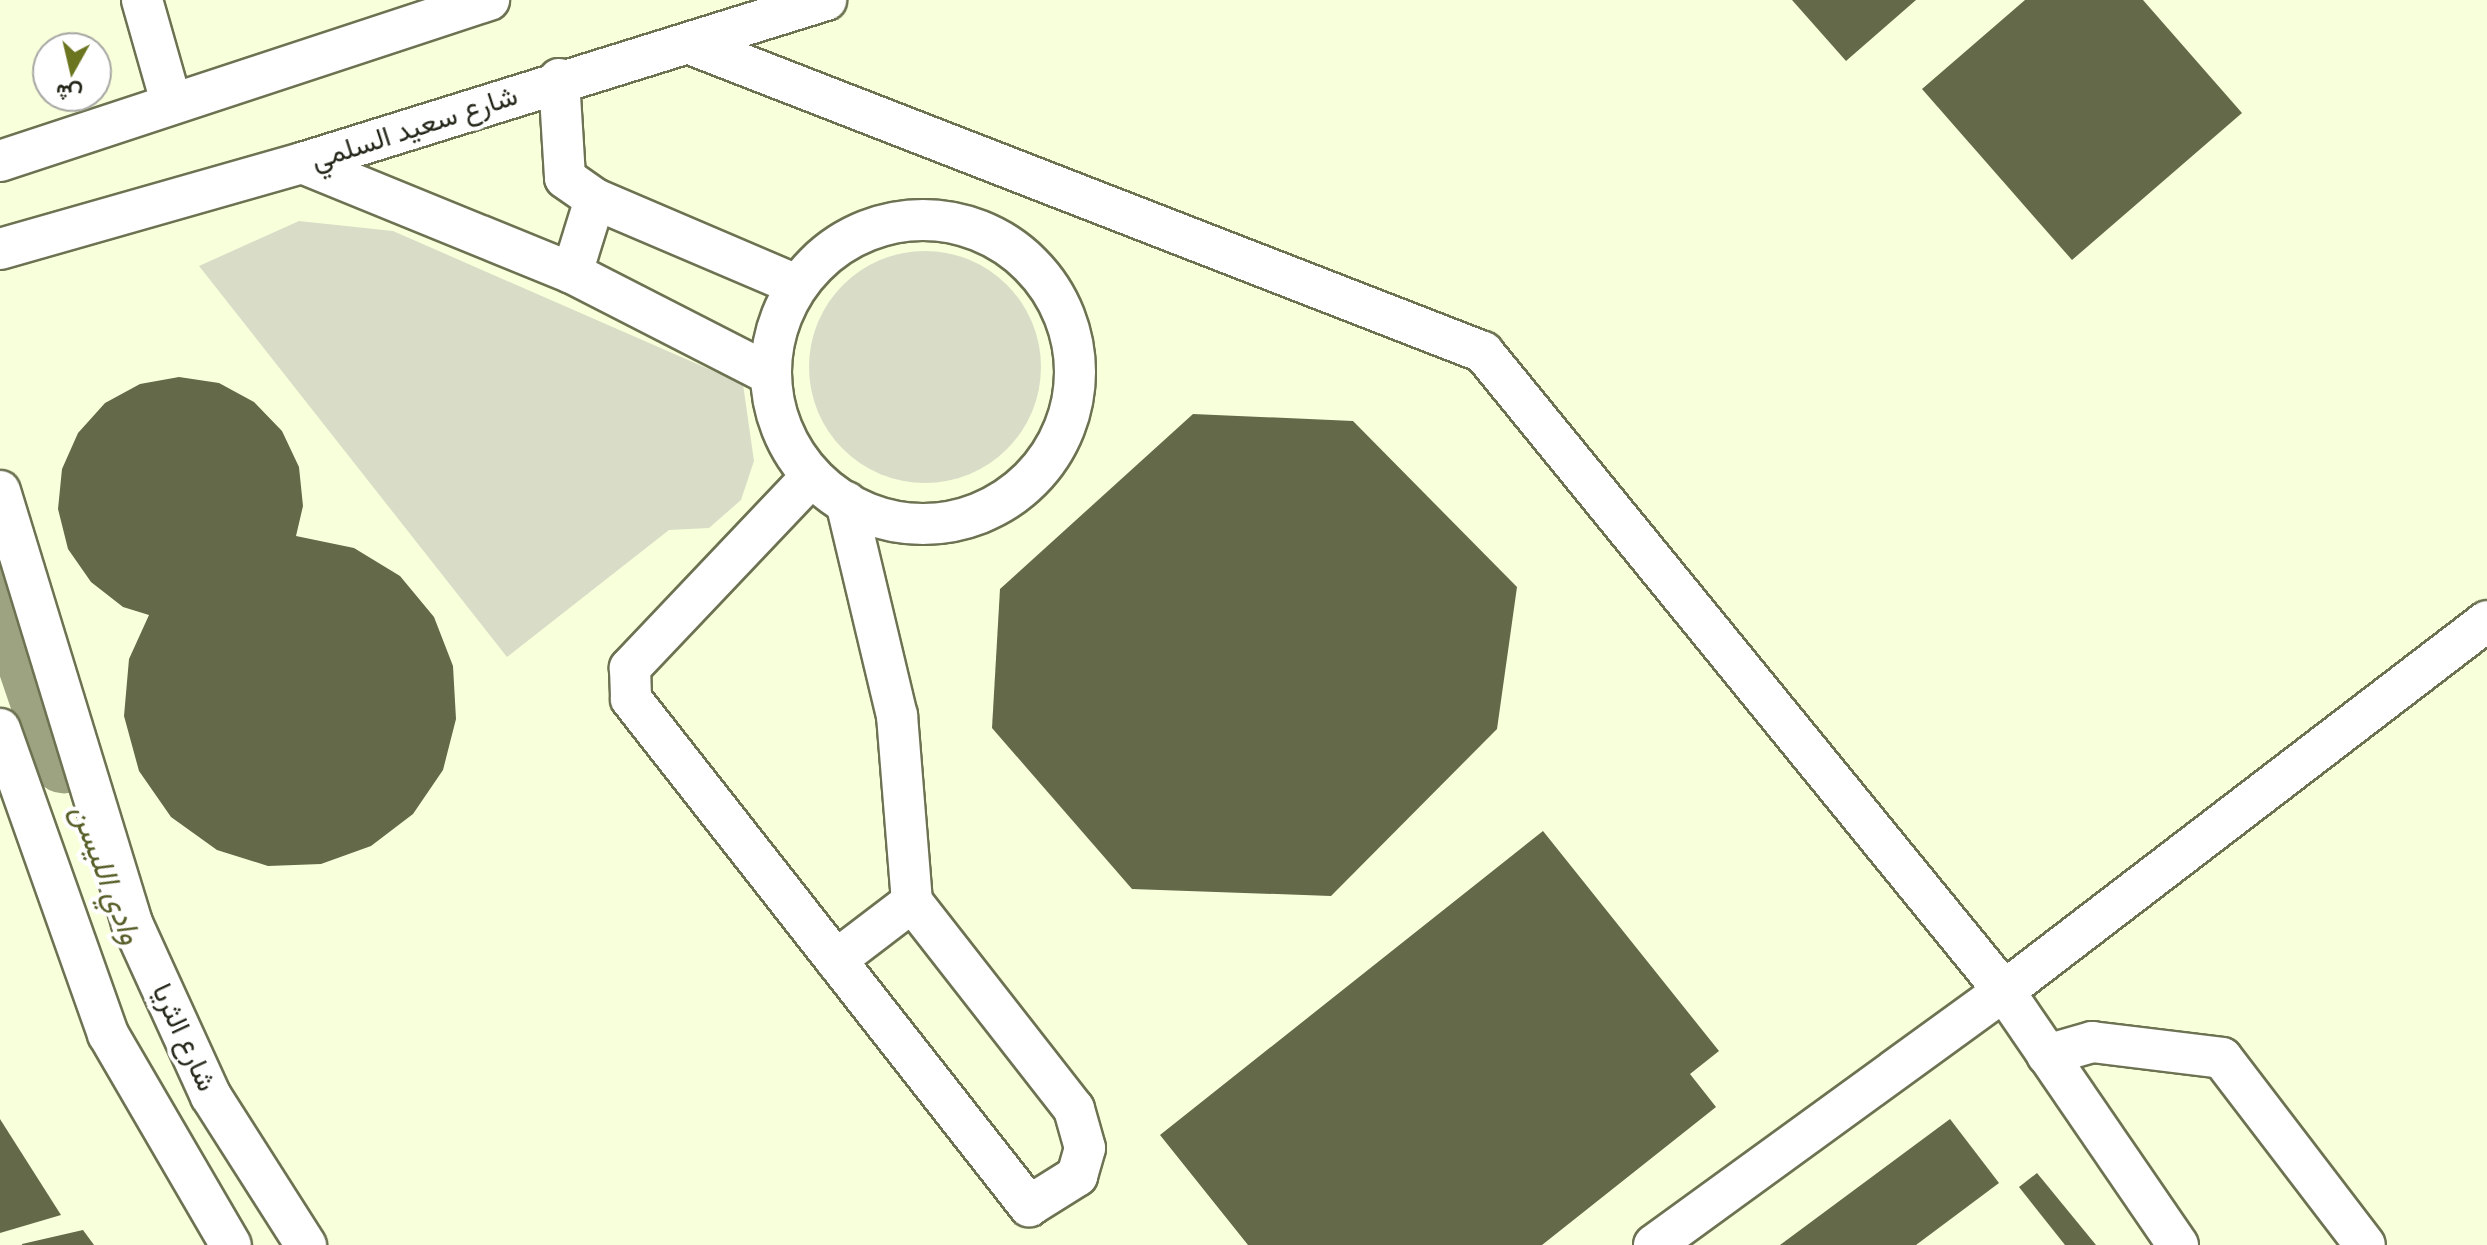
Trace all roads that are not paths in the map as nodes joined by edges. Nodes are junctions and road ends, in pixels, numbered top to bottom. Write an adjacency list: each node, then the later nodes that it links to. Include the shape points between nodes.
1 (142, 0): 6 (street)
2 (489, 0): 6 (street)
3 (826, 0): 4 (street, شارع سعيد السلمي)
4 (690, 44): 5 (street, شارع سعيد السلمي); 21 (street, via 1483,352)
5 (559, 79): 8 (street, شارع سعيد السلمي); 9 (street, via 565,178)
6 (171, 102): 7 (street)
7 (0, 161)
8 (302, 163): 10 (street, شارع سعيد السلمي); 11 (street)
9 (595, 199): 11 (street); 12 (street)
10 (0, 249)
11 (572, 273): 13 (street)
12 (797, 285): 13 (street, via 779,320); 16 (street, via 839,244 865,231 908,221 951,223 1005,244 1028,262 1047,284 1071,337 1074,396 1066,425 1053,452 1012,495 951,521 914,524 879,517)
13 (767, 373): 14 (street, via 787,441)
14 (812, 476): 16 (street); 20 (street, via 630,668 631,699)
15 (0, 491): 24 (street, شارع الثريا, via 132,923 211,1096)
16 (846, 502): 19 (street, via 897,716)
17 (2487, 621): 21 (street)
18 (0, 729): 23 (street, via 108,1034)
19 (912, 902): 20 (street); 20 (street, via 1074,1109 1085,1148 1077,1176 1029,1206)
20 (836, 960)
21 (2004, 991): 22 (street); 25 (street)
22 (2047, 1055): 26 (street); 27 (street, via 2092,1042 2222,1058)
23 (231, 1245)
24 (306, 1245)
25 (1654, 1245)
26 (2178, 1245)
27 (2365, 1245)

